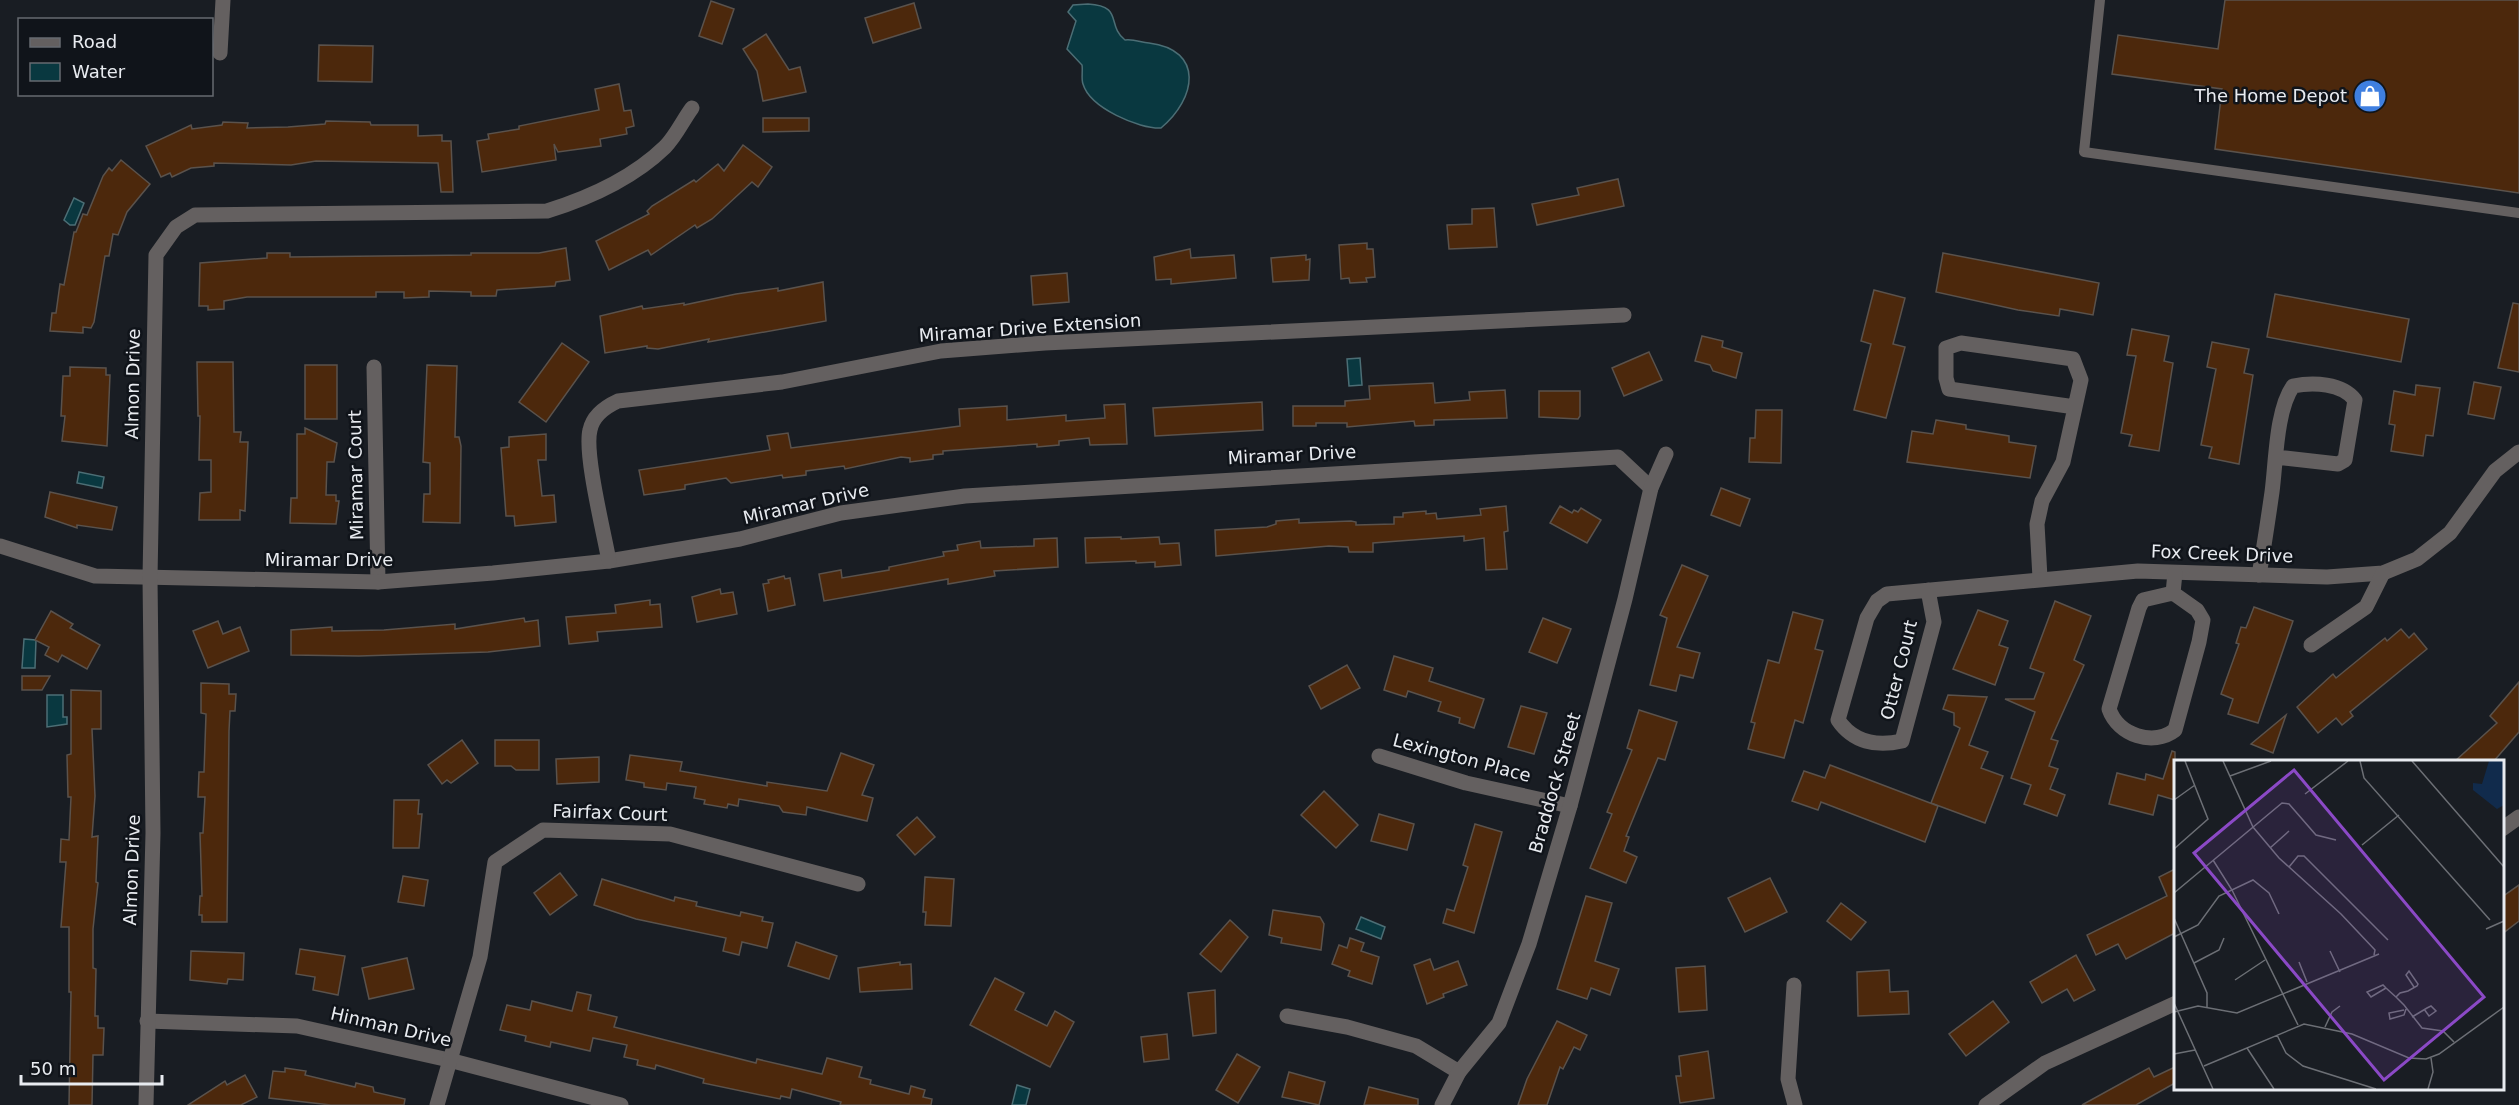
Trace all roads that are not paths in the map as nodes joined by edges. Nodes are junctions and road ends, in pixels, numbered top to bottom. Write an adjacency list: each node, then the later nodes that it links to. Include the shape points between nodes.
1 (222, 0): 3 (street)
2 (2100, 0): 5 (lane, via 2084,152)
3 (220, 53)
4 (692, 108): 18 (street, Almon Drive, via 666,146 614,183 579,201 547,211 195,215 176,227 156,255 153,293)
5 (2519, 213)
6 (1624, 315): 14 (street, Miramar Drive Extension, via 941,351 782,382 618,401 594,419 588,442)
7 (374, 367): 20 (street, Miramar Court)
8 (2075, 407): 8 (street, via 1949,389 1946,348 1961,343 2073,359 2081,380); 19 (street, via 2063,462 2042,501 2037,524)
9 (2519, 452): 16 (street, Fox Creek Drive, via 2495,471 2450,533 2417,559)
10 (1666, 454): 12 (street, Braddock Street)
11 (2276, 457): 11 (street, via 2286,396 2293,387 2310,383 2350,394 2355,400 2345,460 2338,464); 17 (street)
12 (1651, 488): 14 (street, Miramar Drive, via 1618,457 965,496 841,513 740,539); 26 (street, Braddock Street)
13 (0, 546): 18 (street, Miramar Drive, via 95,576)
14 (609, 561): 20 (street, Miramar Drive)
15 (2175, 573): 17 (street, Fox Creek Drive); 19 (street, Fox Creek Drive, via 2138,571); 22 (street)
16 (2384, 573): 17 (street, Fox Creek Drive, via 2326,577); 24 (street, via 2366,607)
17 (2259, 575)
18 (150, 578): 20 (street, Miramar Drive); 33 (street, Almon Drive, via 153,833)
19 (2040, 578): 21 (street, Fox Creek Drive)
20 (378, 582)
21 (1928, 590): 23 (street, Fox Creek Drive, via 1887,594); 23 (street, Otter Court, via 1934,622 1902,741 1882,745 1847,734 1838,720 1867,618)
22 (2174, 593): 22 (street, via 2197,610 2203,620 2175,730 2151,740 2123,729 2113,720 2109,709 2139,608 2144,600)
23 (1877, 601)
24 (2311, 645)
25 (1379, 756): 26 (street, Lexington Place, via 1466,783)
26 (1570, 806): 35 (street, Braddock Street, via 1529,944 1499,1023)
27 (2519, 817): 28 (street)
28 (2504, 828)
29 (858, 884): 34 (street, Fairfax Court, via 670,834 543,830 495,862 480,957)
30 (1794, 985): 40 (street, via 1788,1079)
31 (2174, 1003): 41 (street, via 2045,1063)
32 (1287, 1016): 35 (street, via 1416,1046)
33 (147, 1021): 34 (street, Hinman Drive, via 297,1026); 36 (street, Almon Drive)
34 (449, 1060): 37 (street, Fairfax Court); 38 (street, Hinman Drive)
35 (1459, 1072): 39 (street, Braddock Street)
36 (146, 1105)
37 (437, 1105)
38 (621, 1105)
39 (1442, 1105)
40 (1795, 1105)
41 (1986, 1105)

